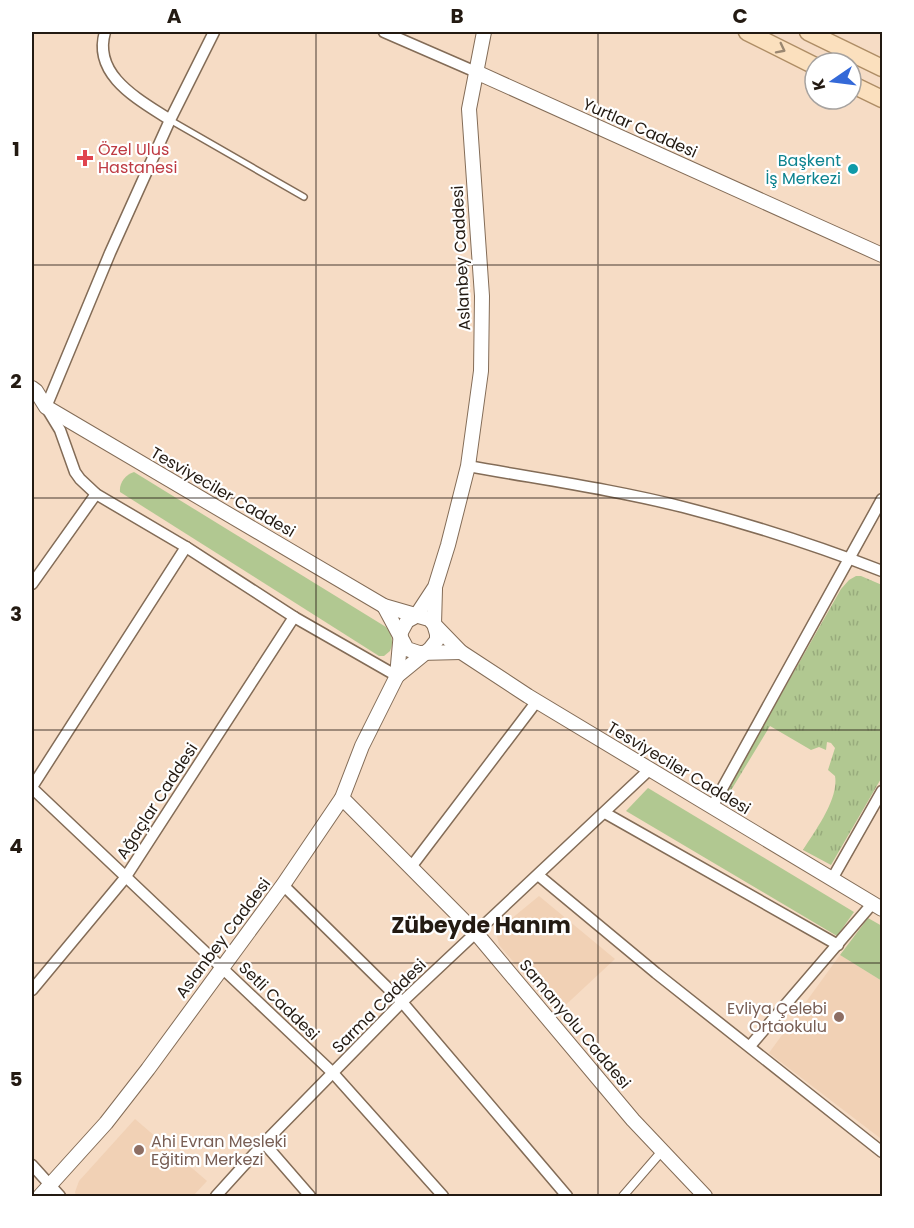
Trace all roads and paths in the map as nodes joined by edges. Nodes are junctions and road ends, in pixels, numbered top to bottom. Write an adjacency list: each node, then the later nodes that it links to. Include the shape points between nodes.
1 (105, 32): 12 (street, via 102,47 115,79)
2 (214, 32): 12 (street)
3 (384, 32): 9 (street, Yurtlar Caddesi)
4 (484, 32): 9 (street, Aslanbey Caddesi)
5 (747, 32): 7 (main road, one-way to 7)
6 (808, 32): 8 (main road)
7 (803, 60)
8 (882, 68)
9 (476, 72): 14 (street, Yurtlar Caddesi); 18 (street, Aslanbey Caddesi, via 469,109 482,296 481,371)
10 (863, 90): 11 (main road)
11 (882, 99)
12 (170, 120): 13 (lane); 16 (street)
13 (304, 197)
14 (882, 255)
15 (32, 388): 16 (street, Tesviyeciler Caddesi)
16 (46, 407): 17 (street); 19 (street, via 60,430 75,472); 26 (street, Tesviyeciler Caddesi)
17 (32, 410)
18 (468, 466): 22 (street, via 683,507); 25 (street, Aslanbey Caddesi)
19 (96, 494): 21 (street); 24 (street)
20 (882, 500): 22 (street)
21 (186, 547): 28 (street); 36 (street)
22 (849, 558): 23 (street); 39 (street)
23 (882, 571)
24 (32, 584)
25 (435, 587): 27 (street); 29 (street)
26 (384, 606): 27 (street, Tesviyeciler Caddesi); 30 (street)
27 (416, 616): 29 (street); 30 (street, via 403,626)
28 (294, 617): 33 (street); 43 (street, Ağaçlar Caddesi)
29 (434, 624): 31 (street, via 437,640); 32 (street, Tesviyeciler Caddesi)
30 (401, 638): 31 (street, via 407,649); 33 (street)
31 (425, 652): 32 (street); 33 (street)
32 (461, 652): 34 (street, Tesviyeciler Caddesi)
33 (397, 676): 38 (street, Aslanbey Caddesi, via 362,746)
34 (537, 701): 35 (street, Tesviyeciler Caddesi); 41 (street)
35 (649, 770): 39 (street, Tesviyeciler Caddesi); 40 (street, Sarma Caddesi)
36 (32, 788): 43 (street, Setli Caddesi)
37 (882, 791): 44 (street)
38 (342, 798): 41 (street, Samanyolu Caddesi); 45 (street, Aslanbey Caddesi)
39 (712, 807): 44 (street, Tesviyeciler Caddesi)
40 (605, 813): 42 (street, Sarma Caddesi); 48 (street)
41 (411, 867): 47 (street, Samanyolu Caddesi)
42 (538, 875): 47 (street, Sarma Caddesi); 52 (street)
43 (125, 878): 49 (street, Setli Caddesi); 50 (street, Ağaçlar Caddesi)
44 (832, 879): 46 (street, Tesviyeciler Caddesi)
45 (283, 885): 49 (street, Aslanbey Caddesi); 51 (street)
46 (877, 906): 48 (street)
47 (476, 933): 51 (street, Sarma Caddesi); 55 (street, Samanyolu Caddesi)
48 (838, 945): 52 (street)
49 (221, 966): 53 (street, Setli Caddesi); 58 (street, Aslanbey Caddesi, via 120,1105)
50 (32, 990)
51 (402, 1002): 53 (street, Sarma Caddesi); 64 (street)
52 (750, 1046): 56 (street)
53 (333, 1073): 54 (street, Sarma Caddesi); 63 (street, Setli Caddesi)
54 (264, 1143): 61 (street, Sarma Caddesi); 62 (street)
55 (662, 1151): 65 (street); 66 (street, Samanyolu Caddesi)
56 (882, 1152)
57 (32, 1165): 58 (street)
58 (50, 1186): 59 (street, Aslanbey Caddesi); 60 (street)
59 (40, 1197)
60 (60, 1197)
61 (216, 1197)
62 (310, 1197)
63 (443, 1197)
64 (567, 1197)
65 (623, 1197)
66 (705, 1197)

